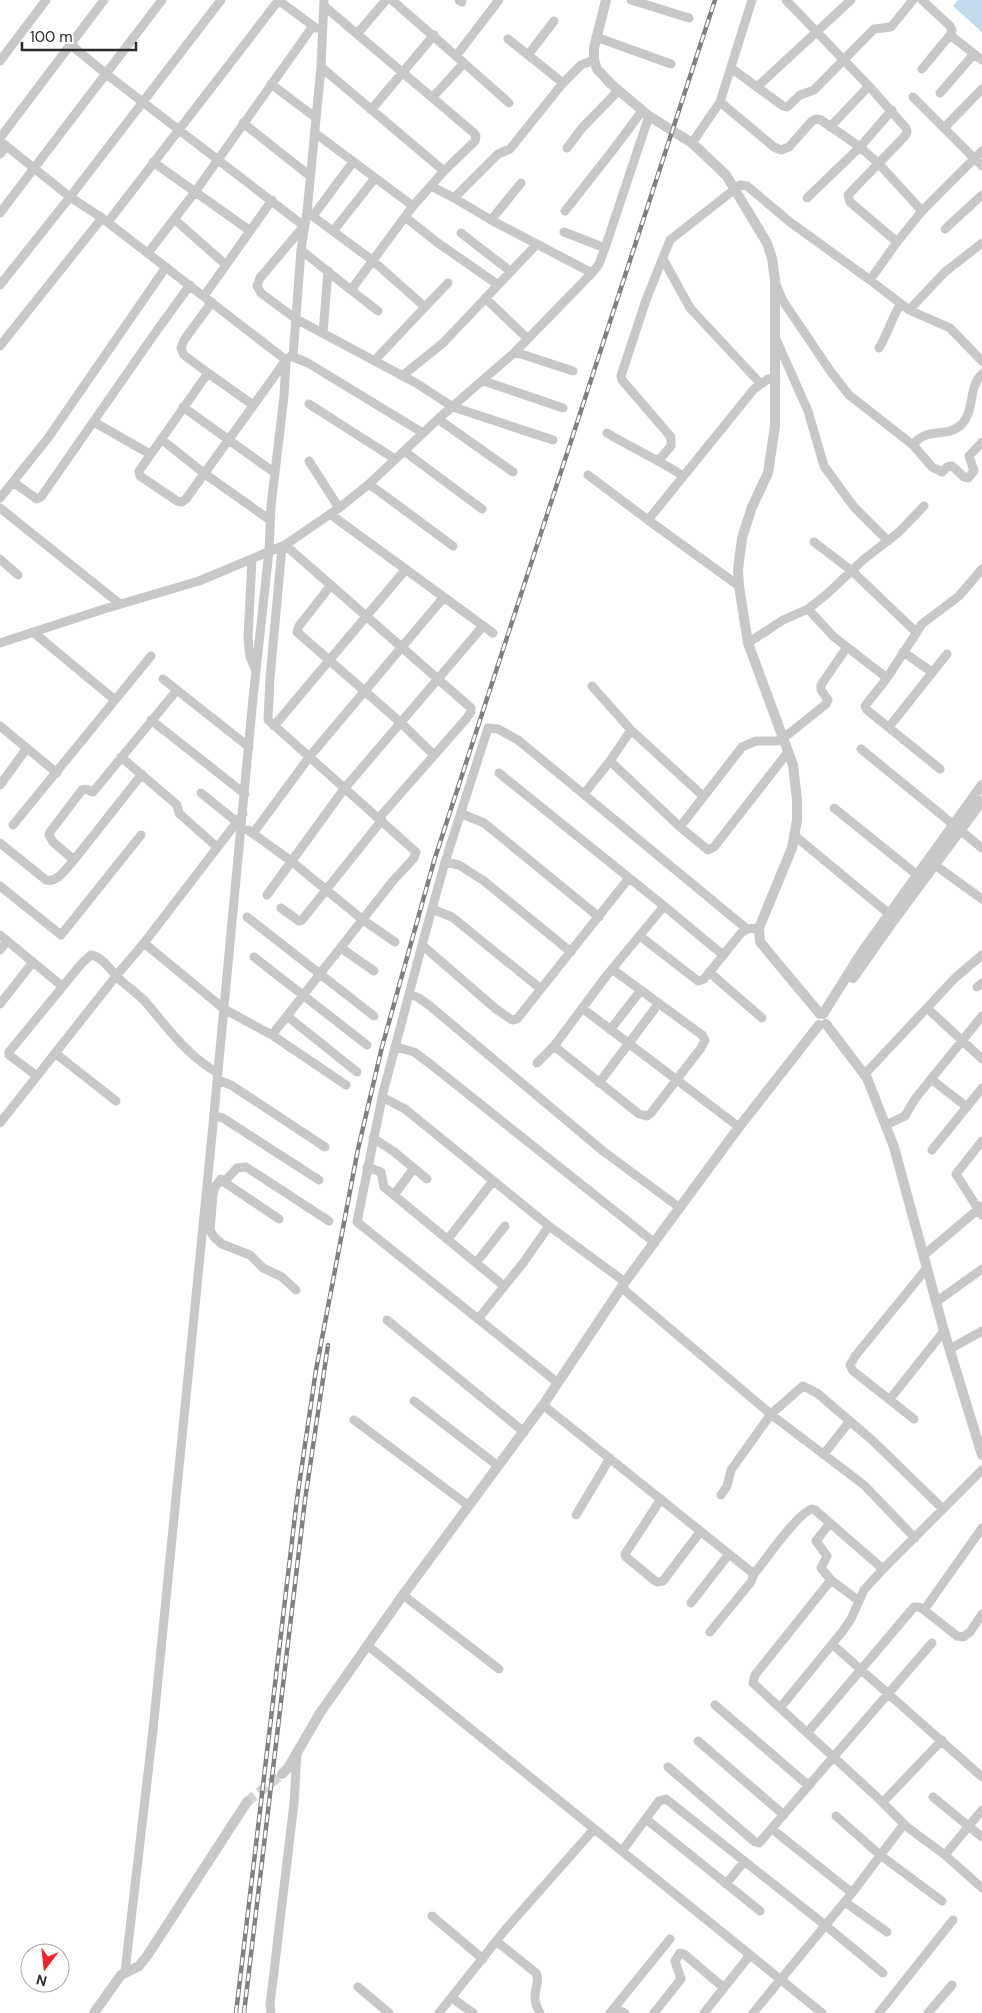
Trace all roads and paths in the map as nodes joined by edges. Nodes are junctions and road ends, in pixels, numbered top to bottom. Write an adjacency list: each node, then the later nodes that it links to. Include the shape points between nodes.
1 (46, 0): 34 (street)
2 (104, 0): 27 (street)
3 (162, 0): 41 (street)
4 (221, 0): 51 (street)
5 (278, 0): 19 (street); 61 (street)
6 (386, 0): 22 (street)
7 (392, 0): 23 (street)
8 (499, 0): 30 (street)
9 (606, 0): 25 (street)
10 (632, 0): 17 (street)
11 (752, 0): 38 (street)
12 (786, 0): 20 (street)
13 (851, 0): 20 (street)
14 (913, 0): 32 (street, via 891,28 874,29)
15 (922, 0): 24 (street, via 950,26)
16 (324, 3): 21 (street); 22 (street)
17 (689, 18)
18 (554, 21): 29 (street)
19 (312, 26): 21 (street); 43 (street)
20 (815, 32): 32 (street); 44 (street)
21 (322, 33): 37 (street)
22 (357, 34): 40 (street)
23 (434, 35): 30 (street); 40 (street)
24 (950, 35): 28 (street); 39 (street)
25 (596, 37): 31 (street); 36 (street)
26 (508, 39): 29 (street)
27 (71, 45): 41 (street); 63 (street)
28 (974, 54): 33 (street); 48 (street)
29 (528, 55): 42 (street)
30 (456, 56): 35 (street)
31 (594, 60): 42 (street, via 581,65); 47 (street, via 599,72)
32 (844, 60): 44 (street, via 812,91 800,94 787,107); 45 (street)
33 (982, 60)
34 (0, 62)
35 (464, 63): 50 (street); 53 (street)
36 (671, 64)
37 (321, 67): 54 (street); 57 (street)
38 (731, 68): 44 (street); 52 (street)
39 (922, 69)
40 (403, 72): 50 (street); 54 (street)
41 (105, 74): 51 (street); 75 (street)
42 (563, 83): 85 (street, via 510,149 498,154)
43 (271, 84): 57 (street); 58 (street)
44 (758, 86)
45 (869, 86): 55 (street); 59 (street)
46 (982, 89): 60 (street)
47 (618, 91): 56 (street); 66 (street)
48 (940, 93)
49 (912, 97): 60 (street)
50 (433, 98): 76 (street, via 476,136 475,141)
51 (143, 102): 61 (street); 84 (street)
52 (720, 102): 59 (street, via 781,150 789,147 816,119); 64 (street)
53 (509, 103)
54 (371, 110): 76 (street)
55 (892, 110): 65 (street); 73 (street, via 907,132)
56 (645, 113): 64 (street); 89 (street); 106 (street)
57 (316, 118): 62 (street)
58 (243, 123): 69 (street); 77 (street)
59 (830, 127): 65 (street)
60 (944, 128): 70 (street)
61 (179, 129): 69 (street); 71 (street)
62 (315, 133): 72 (street); 77 (street)
63 (2, 142): 68 (street); 75 (street)
64 (692, 143): 81 (street, via 726,175)
65 (860, 147): 73 (street); 86 (street)
66 (567, 148)
67 (982, 152): 70 (street)
68 (0, 154)
69 (217, 158): 82 (street); 87 (street)
70 (975, 159): 74 (street); 91 (street)
71 (154, 162): 82 (street); 95 (street)
72 (353, 162): 78 (street); 92 (street)
73 (879, 164): 91 (street); 103 (street, via 849,193 848,198)
74 (982, 166)
75 (34, 169): 84 (street); 90 (street)
76 (444, 172): 80 (street)
77 (310, 176): 92 (street)
78 (375, 178): 88 (street); 100 (street)
79 (520, 183): 96 (street)
80 (431, 186): 85 (street); 88 (street)
81 (734, 190): 109 (street, via 675,235); 116 (street, via 766,243 772,258); 117 (street, via 740,185 747,186)
82 (195, 192): 94 (street); 99 (street)
83 (982, 194): 98 (street)
84 (70, 197): 95 (street); 120 (street)
85 (454, 198): 96 (street)
86 (807, 198)
87 (272, 200): 97 (street); 99 (street)
88 (413, 206): 93 (street)
89 (565, 211)
90 (0, 212)
91 (922, 212): 103 (street)
92 (310, 214): 97 (street); 100 (street)
93 (405, 217): 110 (street); 119 (street)
94 (174, 219): 108 (street); 111 (street)
95 (105, 220): 108 (street); 134 (street)
96 (491, 220): 105 (street)
97 (304, 226): 107 (street); 130 (street, via 260,278 257,286 261,293)
98 (946, 228)
99 (249, 230): 111 (street)
100 (334, 230): 110 (street)
101 (564, 232): 106 (street)
102 (462, 233): 114 (street)
103 (896, 242): 117 (street)
104 (982, 243): 128 (street, via 945,272)
105 (536, 245): 114 (street); 115 (street)
106 (605, 248): 115 (street)
107 (300, 250): 113 (street); 130 (street)
108 (148, 254): 112 (street)
109 (662, 259): 146 (street, via 690,308); 164 (street, via 621,376 671,437 671,446)
110 (372, 260): 122 (street); 127 (street)
111 (226, 264): 123 (street)
112 (166, 267): 121 (street); 171 (street, via 48,438)
113 (328, 271): 122 (street); 131 (street)
114 (510, 271): 119 (street)
115 (592, 273): 132 (street)
116 (774, 280): 133 (street); 160 (street, via 797,322 850,395)
117 (870, 280): 126 (street)
118 (448, 282): 127 (street)
119 (497, 284): 124 (street)
120 (0, 285)
121 (190, 285): 123 (street); 153 (street)
122 (351, 290): 129 (street)
123 (204, 296): 125 (street)
124 (485, 298): 132 (street); 143 (street, via 442,342)
125 (212, 302): 137 (street); 141 (street, via 181,348 184,355)
126 (901, 304): 128 (street); 135 (street)
127 (425, 307): 138 (street)
128 (909, 310): 139 (street, via 950,328)
129 (378, 311)
130 (296, 319): 131 (street); 137 (street)
131 (323, 333): 138 (street)
132 (528, 339): 136 (street)
133 (776, 339): 144 (street); 181 (street, via 808,411 824,466 854,507)
134 (0, 346)
135 (879, 348)
136 (515, 352): 140 (street); 145 (street)
137 (290, 358): 148 (street); 154 (street, via 308,363); 167 (street)
138 (374, 360): 143 (street)
139 (982, 361)
140 (573, 371)
141 (208, 374): 148 (street); 149 (street)
142 (982, 374): 160 (street, via 975,384 963,423 949,431 926,434)
143 (402, 376): 150 (street)
144 (776, 379): 146 (street); 192 (street, via 775,426 768,473 752,506 742,538)
145 (484, 381): 150 (street); 151 (street)
146 (760, 383): 170 (street)
147 (309, 404): 163 (street)
148 (253, 406): 157 (street)
149 (184, 407): 156 (street); 157 (street)
150 (453, 407): 152 (street); 158 (street)
151 (563, 408)
152 (438, 419): 154 (street); 166 (street)
153 (94, 422): 162 (street); 171 (street, via 40,498 35,498)
154 (423, 433): 161 (street)
155 (607, 433): 164 (street)
156 (161, 439): 162 (street); 168 (street)
157 (228, 439): 167 (street); 168 (street)
158 (553, 440)
159 (982, 442): 160 (street, via 969,456 974,472 967,479 952,466 938,471)
160 (913, 445)
161 (404, 451): 163 (street); 177 (street)
162 (150, 454): 168 (street, via 139,474 179,502 186,499)
163 (395, 459): 172 (street)
164 (659, 460): 170 (street)
165 (309, 461): 176 (street)
166 (513, 472)
167 (275, 473): 179 (street)
168 (205, 474): 179 (street)
169 (588, 476): 180 (street)
170 (683, 476): 180 (street)
171 (13, 482): 173 (street)
172 (369, 484): 176 (street); 183 (street)
173 (0, 498)
174 (924, 506): 181 (street)
175 (0, 508): 194 (street)
176 (339, 508): 178 (street)
177 (482, 509)
178 (330, 514): 184 (street); 187 (street)
179 (270, 520): 184 (street)
180 (648, 520): 192 (street)
181 (888, 541): 189 (street)
182 (814, 542): 189 (street)
183 (453, 546)
184 (277, 548): 185 (street); 191 (street); 209 (street); 221 (street, via 267,715)
185 (252, 558): 194 (street, via 199,581); 209 (street, via 248,638)
186 (0, 559): 190 (street)
187 (406, 569): 193 (street); 196 (street)
188 (982, 569): 199 (street, via 959,596)
189 (852, 571): 195 (street); 199 (street)
190 (18, 575)
191 (332, 585): 196 (street); 208 (street, via 297,631)
192 (739, 586): 202 (street)
193 (444, 597): 197 (street); 203 (street)
194 (120, 604): 198 (street)
195 (808, 608): 202 (street); 204 (street)
196 (366, 615): 203 (street); 208 (street)
197 (483, 626): 200 (street); 211 (street)
198 (33, 632): 201 (street); 217 (street)
199 (916, 632): 205 (street)
200 (493, 633)
201 (0, 643)
202 (748, 643): 224 (street)
203 (402, 646): 211 (street); 216 (street)
204 (847, 647): 212 (street); 224 (street, via 821,685 828,700 826,704)
205 (903, 652): 210 (street); 212 (street)
206 (947, 654): 210 (street)
207 (151, 656): 217 (street)
208 (329, 660): 216 (street); 221 (street)
209 (256, 672): 225 (street)
210 (932, 672): 222 (street)
211 (438, 678): 219 (street); 229 (street, via 471,710)
212 (887, 678): 222 (street, via 865,706)
213 (163, 679): 215 (street)
214 (592, 686): 223 (street)
215 (177, 690): 218 (street); 225 (street)
216 (364, 692): 219 (street); 230 (street)
217 (115, 700): 234 (street)
218 (151, 720): 231 (street); 241 (street)
219 (400, 722): 229 (street); 239 (street)
220 (0, 726): 226 (street)
221 (274, 726): 230 (street)
222 (889, 727): 233 (street)
223 (631, 730): 232 (street); 243 (street)
224 (783, 739): 228 (street); 243 (street, via 756,741 742,747)
225 (249, 747): 241 (street)
226 (27, 748): 234 (street); 237 (street)
227 (861, 749): 251 (street)
228 (788, 752): 250 (street, via 712,849 706,848); 254 (street, via 798,800)
229 (434, 755): 248 (street)
230 (310, 756): 239 (street); 252 (street)
231 (121, 757): 236 (street); 258 (street, via 93,792 82,790 50,832 53,842)
232 (610, 761): 242 (street); 250 (street)
233 (940, 769)
234 (57, 773): 249 (street)
235 (499, 773): 262 (street)
236 (142, 774): 256 (street); 258 (street)
237 (0, 785)
238 (982, 786): 246 (street)
239 (344, 789): 248 (street); 259 (street)
240 (201, 793): 252 (street)
241 (245, 794): 252 (street)
242 (584, 794): 247 (street, via 518,740 490,727); 276 (street)
243 (703, 796): 250 (street)
244 (982, 801): 246 (street)
245 (834, 808): 263 (street)
246 (971, 808): 251 (street)
247 (462, 814): 260 (street); 272 (street, via 484,823)
248 (380, 819): 265 (street); 274 (street, via 416,854)
249 (13, 825)
250 (680, 827)
251 (958, 827): 257 (street); 261 (street); 263 (street)
252 (245, 828): 256 (street); 259 (street); 303 (street)
253 (141, 834): 264 (street, via 63,934 57,933)
254 (795, 836): 273 (street); 275 (street)
255 (0, 843): 258 (street, via 49,881 57,878)
256 (217, 847): 280 (street)
257 (982, 848)
258 (74, 860)
259 (291, 861): 265 (street); 266 (street)
260 (445, 862): 270 (street); 284 (street, via 459,865 484,881)
261 (934, 865): 263 (street); 267 (street)
262 (629, 878): 268 (street); 272 (street)
263 (921, 878): 273 (street)
264 (0, 886)
265 (326, 890): 269 (street, via 302,920); 274 (street)
266 (267, 895)
267 (982, 899)
268 (664, 906): 277 (street); 285 (street)
269 (281, 908)
270 (432, 909): 281 (street); 295 (street, via 454,919)
271 (247, 917): 292 (street)
272 (599, 917): 284 (street)
273 (892, 917): 308 (street, via 862,952)
274 (363, 920): 279 (street); 282 (street)
275 (759, 928): 276 (street); 308 (street, via 760,942)
276 (747, 929): 285 (street)
277 (640, 936): 289 (street); 291 (street, via 696,981 704,979)
278 (4, 938): 283 (street); 288 (street)
279 (395, 942)
280 (144, 943): 293 (street); 303 (street)
281 (422, 945): 295 (street, via 512,1020 520,1016); 297 (street)
282 (341, 948): 290 (street); 292 (street)
283 (0, 950)
284 (571, 952): 295 (street)
285 (723, 955): 291 (street)
286 (982, 956): 302 (street, via 955,978)
287 (254, 957): 298 (street)
288 (33, 962): 294 (street); 300 (street)
289 (612, 969): 296 (street); 301 (street)
290 (374, 971)
291 (709, 972): 307 (street)
292 (319, 974): 298 (street); 305 (street)
293 (116, 976): 294 (street, via 101,959 91,955); 316 (street); 322 (street)
294 (62, 986): 321 (street, via 8,1053)
295 (541, 989)
296 (641, 990): 299 (street); 309 (street)
297 (410, 994): 315 (street); 346 (street, via 430,1006 603,1151)
298 (302, 996): 304 (street); 313 (street)
299 (659, 1003): 312 (street); 324 (street, via 704,1037 704,1043)
300 (0, 1004)
301 (582, 1008): 309 (street); 314 (street)
302 (927, 1008): 311 (street); 320 (street)
303 (227, 1010): 310 (street); 322 (street)
304 (287, 1016): 310 (street); 319 (street)
305 (374, 1016)
306 (982, 1016): 311 (street)
307 (762, 1018)
308 (823, 1019): 320 (street); 334 (street)
309 (610, 1030): 312 (street)
310 (272, 1035): 326 (street)
311 (962, 1042): 317 (street); 323 (street)
312 (628, 1044): 324 (street); 325 (street)
313 (367, 1046)
314 (554, 1046): 318 (street); 325 (street)
315 (396, 1047): 328 (street); 353 (street, via 418,1055)
316 (55, 1053): 321 (street); 329 (street)
317 (982, 1059)
318 (537, 1062)
319 (357, 1072)
320 (864, 1075): 333 (street)
321 (37, 1076): 332 (street)
322 (220, 1079): 331 (street); 337 (street)
323 (931, 1079): 330 (street); 333 (street, via 905,1116)
324 (676, 1080): 325 (street, via 651,1113 644,1116); 334 (street)
325 (599, 1083)
326 (346, 1085)
327 (982, 1088): 330 (street)
328 (382, 1097): 335 (street); 344 (street, via 405,1109)
329 (116, 1101)
330 (967, 1107): 338 (street)
331 (218, 1117): 341 (street); 343 (street)
332 (0, 1123)
333 (886, 1125): 354 (street)
334 (739, 1126): 346 (street)
335 (373, 1138): 339 (street); 340 (street)
336 (982, 1141): 347 (street, via 956,1174)
337 (325, 1147)
338 (932, 1150)
339 (367, 1168): 345 (street, via 381,1172 383,1185); 362 (street, via 357,1223)
340 (414, 1168): 342 (street); 345 (street)
341 (216, 1178): 348 (street); 349 (street, via 246,1167); 360 (street, via 210,1230 214,1237 222,1244 250,1255); 447 (street, via 152,1739)
342 (427, 1179)
343 (319, 1180)
344 (493, 1181): 351 (street); 352 (street)
345 (394, 1195): 352 (street)
346 (680, 1208): 353 (street)
347 (981, 1210): 354 (street)
348 (279, 1219)
349 (329, 1222)
350 (505, 1226): 355 (street)
351 (549, 1226): 358 (street); 359 (street)
352 (448, 1239): 355 (street)
353 (655, 1243): 358 (street)
354 (924, 1255): 356 (street)
355 (476, 1263): 359 (street)
356 (926, 1268): 361 (street); 368 (street, via 851,1363 853,1371)
357 (982, 1269): 361 (street)
358 (624, 1285): 367 (street); 371 (street)
359 (504, 1286): 362 (street)
360 (296, 1290)
361 (936, 1302): 364 (street)
362 (478, 1319): 367 (street)
363 (388, 1320): 375 (street)
364 (944, 1331): 366 (street); 368 (street)
365 (982, 1331): 366 (street)
366 (950, 1349): 377 (street)
367 (558, 1383): 370 (street)
368 (890, 1399): 372 (street)
369 (414, 1401): 379 (street)
370 (543, 1405): 375 (street); 378 (street)
371 (771, 1414): 374 (street, via 803,1386 817,1393); 376 (street); 381 (street, via 731,1470 727,1486)
372 (914, 1419)
373 (354, 1420): 383 (street)
374 (850, 1422): 376 (street); 384 (street)
375 (524, 1432): 379 (street)
376 (824, 1454): 389 (street, via 877,1497)
377 (982, 1455)
378 (610, 1458): 382 (street); 385 (street)
379 (498, 1466): 383 (street)
380 (982, 1470): 384 (street)
381 (720, 1496)
382 (660, 1499): 388 (street); 388 (street, via 625,1554 626,1558 654,1580 664,1581)
383 (469, 1506): 394 (street)
384 (943, 1509): 389 (street)
385 (576, 1515)
386 (830, 1523): 391 (street); 392 (street, via 815,1510 803,1513); 393 (street, via 816,1541 827,1556 821,1568)
387 (982, 1528): 397 (street)
388 (700, 1532): 390 (street)
389 (915, 1538): 391 (street)
390 (729, 1554): 392 (street); 396 (street)
391 (883, 1569): 395 (street, via 867,1586)
392 (754, 1574): 399 (street)
393 (831, 1580): 395 (street); 407 (street, via 753,1678 755,1684)
394 (403, 1596): 402 (street); 403 (street)
395 (859, 1601): 401 (street, via 852,1618)
396 (691, 1604)
397 (924, 1610): 398 (street, via 957,1636 964,1637); 404 (street, via 914,1607)
398 (982, 1614)
399 (710, 1632)
400 (932, 1643): 405 (street)
401 (832, 1644): 404 (street); 407 (street)
402 (367, 1645): 411 (street); 426 (street)
403 (499, 1669)
404 (862, 1669): 405 (street); 408 (street)
405 (888, 1692): 409 (street); 412 (street)
406 (715, 1705): 416 (street)
407 (780, 1708): 408 (street)
408 (808, 1732): 412 (street)
409 (942, 1740): 415 (street); 419 (street)
410 (698, 1742): 421 (street)
411 (297, 1752): 414 (street); 456 (street)
412 (833, 1757): 416 (street); 419 (street)
413 (668, 1767): 427 (street, via 755,1842 761,1842)
414 (282, 1774)
415 (982, 1777)
416 (809, 1786): 421 (street)
417 (932, 1797): 425 (street)
418 (247, 1802): 447 (street, via 147,1956)
419 (883, 1802): 424 (street)
420 (982, 1810): 425 (street)
421 (784, 1815): 427 (street)
422 (836, 1816): 430 (street)
423 (646, 1819): 429 (street); 432 (street, via 659,1802 666,1799); 433 (street)
424 (904, 1824): 430 (street); 431 (street)
425 (969, 1827): 428 (street); 431 (street)
426 (594, 1829): 429 (street); 444 (street)
427 (772, 1830): 435 (street)
428 (982, 1837)
429 (622, 1851): 445 (street)
430 (880, 1855): 435 (street); 436 (street)
431 (945, 1855): 434 (street)
432 (744, 1862): 433 (street); 441 (street)
433 (726, 1884): 438 (street)
434 (982, 1888)
435 (852, 1893): 437 (street)
436 (942, 1901)
437 (845, 1902): 441 (street); 442 (street)
438 (760, 1911)
439 (432, 1916): 446 (street)
440 (953, 1920): 466 (street)
441 (826, 1925): 448 (street); 449 (street)
442 (887, 1932)
443 (670, 1939): 454 (street)
444 (496, 1941): 446 (street); 460 (street, via 536,1973 538,1979 534,1995)
445 (750, 1955): 449 (street); 452 (street)
446 (482, 1959): 453 (street)
447 (130, 1970): 455 (street, via 118,1978)
448 (883, 1973)
449 (781, 1980): 464 (street); 465 (street)
450 (952, 1985): 467 (street)
451 (358, 1987): 457 (street)
452 (724, 1988): 462 (street, via 680,1953 675,1961 681,1979); 463 (street)
453 (452, 1998): 458 (street); 459 (street)
454 (612, 2010): 461 (street)
455 (94, 2013)
456 (270, 2013)
457 (389, 2013)
458 (439, 2013)
459 (473, 2013)
460 (540, 2013)
461 (625, 2013)
462 (654, 2013)
463 (704, 2013)
464 (753, 2013)
465 (822, 2013)
466 (880, 2013)
467 (928, 2013)

